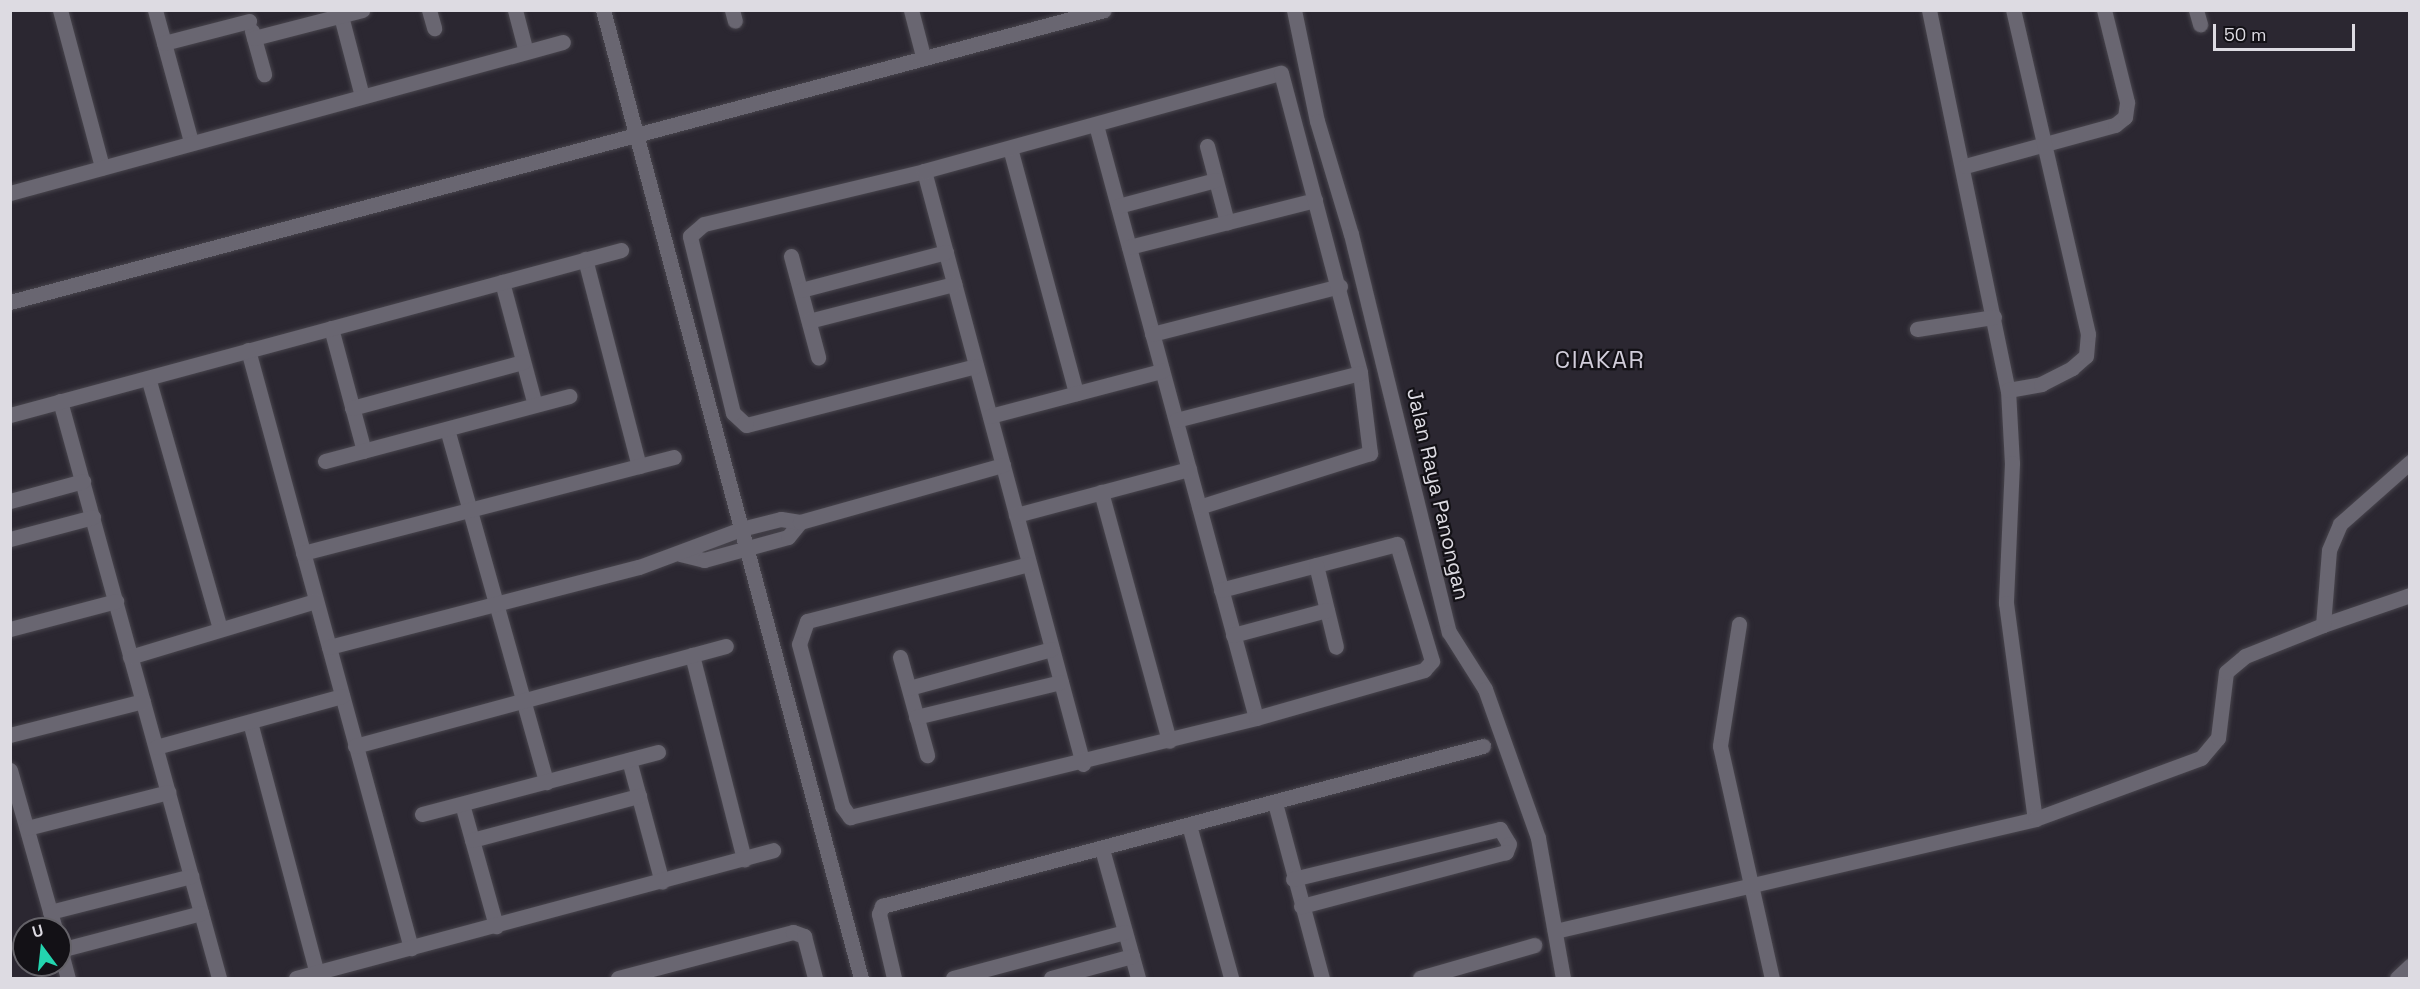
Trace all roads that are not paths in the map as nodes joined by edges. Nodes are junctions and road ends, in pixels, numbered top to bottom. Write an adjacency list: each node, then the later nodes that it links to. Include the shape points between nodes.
1 (60, 10): 30 (street)
2 (155, 10): 18 (street)
3 (362, 10): 14 (street)
4 (429, 10): 15 (street)
5 (515, 10): 19 (street)
6 (603, 10): 24 (street)
7 (911, 10): 20 (street)
8 (1104, 10): 20 (street)
9 (1293, 10): 149 (street, Jalan Raya Panongan, via 1311,98 1366,291 1449,632 1485,689 1548,877)
10 (1929, 10): 29 (street)
11 (2013, 10): 26 (street)
12 (2104, 10): 26 (street, via 2127,102 2125,117)
13 (248, 16): 16 (street); 18 (street)
14 (341, 16): 16 (street); 22 (street)
15 (434, 28)
16 (254, 38): 21 (street)
17 (563, 42): 19 (street)
18 (164, 43): 25 (street)
19 (526, 52): 22 (street)
20 (923, 56): 24 (street)
21 (264, 75)
22 (362, 96): 25 (street)
23 (1096, 125): 28 (street); 34 (street, via 1281,73); 35 (street)
24 (637, 136): 46 (street); 84 (street)
25 (191, 142): 30 (street)
26 (2044, 144): 29 (street); 59 (street, via 2088,334 2086,356 2042,384)
27 (1207, 146): 32 (street)
28 (1010, 148): 31 (street); 60 (street)
29 (1965, 166): 47 (street)
30 (102, 167): 33 (street)
31 (924, 171): 39 (street); 55 (street, via 704,224 690,236 733,413 746,425)
32 (1216, 180): 35 (street); 36 (street)
33 (10, 193)
34 (1315, 200): 36 (street); 44 (street)
35 (1118, 206): 37 (street)
36 (1227, 222): 37 (street)
37 (1129, 247): 51 (street)
38 (621, 250): 41 (street)
39 (946, 252): 43 (street); 45 (street)
40 (791, 256): 45 (street)
41 (585, 259): 42 (street); 74 (street)
42 (502, 282): 49 (street); 54 (street)
43 (954, 284): 48 (street); 55 (street)
44 (1340, 286): 51 (street); 57 (street)
45 (801, 290): 48 (street)
46 (10, 302)
47 (1994, 317): 50 (street); 59 (street)
48 (809, 321): 53 (street)
49 (331, 328): 52 (street); 64 (street)
50 (1917, 329)
51 (1152, 334): 56 (street)
52 (248, 350): 58 (street); 87 (street)
53 (818, 357)
54 (523, 362): 63 (street); 64 (street)
55 (976, 366): 66 (street)
56 (1162, 371): 60 (street); 67 (street)
57 (1360, 374): 67 (street); 79 (street, via 1371,442 1363,459)
58 (149, 381): 62 (street); 100 (street)
59 (2008, 390): 133 (street, via 2012,463 2006,603)
60 (1076, 393): 66 (street)
61 (570, 396): 63 (street)
62 (60, 401): 65 (street); 76 (street)
63 (535, 405): 68 (street)
64 (352, 408): 69 (street)
65 (10, 415)
66 (990, 416): 73 (street)
67 (1176, 420): 75 (street)
68 (447, 429): 69 (street); 80 (street)
69 (364, 451): 71 (street)
70 (674, 457): 74 (street)
71 (325, 461)
72 (2409, 462): 98 (street, via 2340,524 2329,550)
73 (1003, 465): 81 (street); 83 (street)
74 (639, 466): 80 (street)
75 (1189, 469): 77 (street); 79 (street)
76 (83, 481): 78 (street); 82 (street)
77 (1101, 492): 81 (street); 118 (street)
78 (10, 501)
79 (1199, 507): 91 (street)
80 (470, 510): 87 (street); 95 (street)
81 (1016, 515): 89 (street)
82 (93, 517): 85 (street); 93 (street)
83 (800, 522): 84 (street, via 781,519); 86 (street, via 788,537)
84 (741, 529): 86 (street); 88 (street, via 701,542)
85 (10, 539)
86 (746, 547): 88 (street, via 704,560); 161 (street)
87 (303, 553): 94 (street)
88 (680, 554): 95 (street)
89 (1029, 564): 105 (street); 125 (street, via 807,621 799,644 804,666 842,806 850,818)
90 (1316, 565): 91 (street); 96 (street); 115 (street, via 1399,545 1432,661 1424,670)
91 (1221, 590): 101 (street)
92 (2409, 595): 98 (street)
93 (116, 601): 99 (street); 107 (street)
94 (316, 601): 100 (street); 103 (street)
95 (500, 604): 103 (street); 113 (street)
96 (1327, 610): 101 (street); 104 (street)
97 (1739, 624): 143 (street, via 1720,746)
98 (2323, 625): 133 (street, via 2245,656 2226,672 2218,738 2201,758)
99 (10, 629)
100 (220, 629): 107 (street)
101 (1233, 635): 115 (street)
102 (726, 646): 106 (street)
103 (328, 647): 111 (street)
104 (1336, 647)
105 (1052, 649): 109 (street); 110 (street)
106 (692, 655): 113 (street); 139 (street)
107 (130, 657): 112 (street)
108 (900, 657): 110 (street)
109 (1061, 682): 114 (street); 125 (street)
110 (909, 688): 114 (street)
111 (342, 696): 116 (street); 119 (street)
112 (143, 700): 117 (street); 121 (street)
113 (524, 700): 119 (street); 127 (street)
114 (916, 717): 123 (street)
115 (1256, 718): 118 (street)
116 (250, 722): 121 (street); 156 (street)
117 (10, 735)
118 (1169, 741): 125 (street)
119 (356, 746): 153 (street)
120 (1483, 746): 130 (street)
121 (156, 747): 128 (street)
122 (658, 752): 124 (street)
123 (927, 755)
124 (630, 760): 127 (street); 129 (street)
125 (1083, 764)
126 (10, 770): 135 (street)
127 (546, 782): 131 (street)
128 (168, 792): 135 (street); 140 (street)
129 (639, 796): 136 (street); 142 (street)
130 (1275, 803): 134 (street); 141 (street)
131 (462, 804): 132 (street); 136 (street)
132 (422, 814)
133 (2035, 819): 143 (street)
134 (1189, 825): 137 (street); 166 (street)
135 (27, 828): 145 (street)
136 (472, 840): 148 (street)
137 (1102, 849): 150 (street); 162 (street, via 882,906 879,914)
138 (773, 850): 139 (street)
139 (744, 859): 142 (street)
140 (191, 876): 145 (street); 146 (street)
141 (1293, 879): 144 (street); 144 (street, via 1500,830 1509,844 1506,852)
142 (662, 882): 148 (street)
143 (1755, 886): 149 (street); 170 (street)
144 (1301, 906): 167 (street)
145 (50, 912): 147 (street)
146 (201, 914): 152 (street); 157 (street)
147 (51, 917)
148 (496, 926): 153 (street)
149 (1556, 931): 169 (street, Jalan Raya Panongan)
150 (1125, 932): 154 (street); 163 (street)
151 (1534, 945): 168 (street)
152 (72, 946)
153 (411, 948): 156 (street)
154 (1132, 956): 164 (street); 165 (street)
155 (2409, 966): 171 (street)
156 (317, 973): 158 (street)
157 (219, 978)
158 (296, 978)
159 (618, 978): 160 (street, via 793,932 804,936)
160 (815, 978)
161 (861, 978)
162 (894, 978)
163 (953, 978)
164 (1051, 978)
165 (1138, 978)
166 (1231, 978)
167 (1322, 978)
168 (1420, 978)
169 (1563, 978)
170 (1772, 978)
171 (2397, 978)

